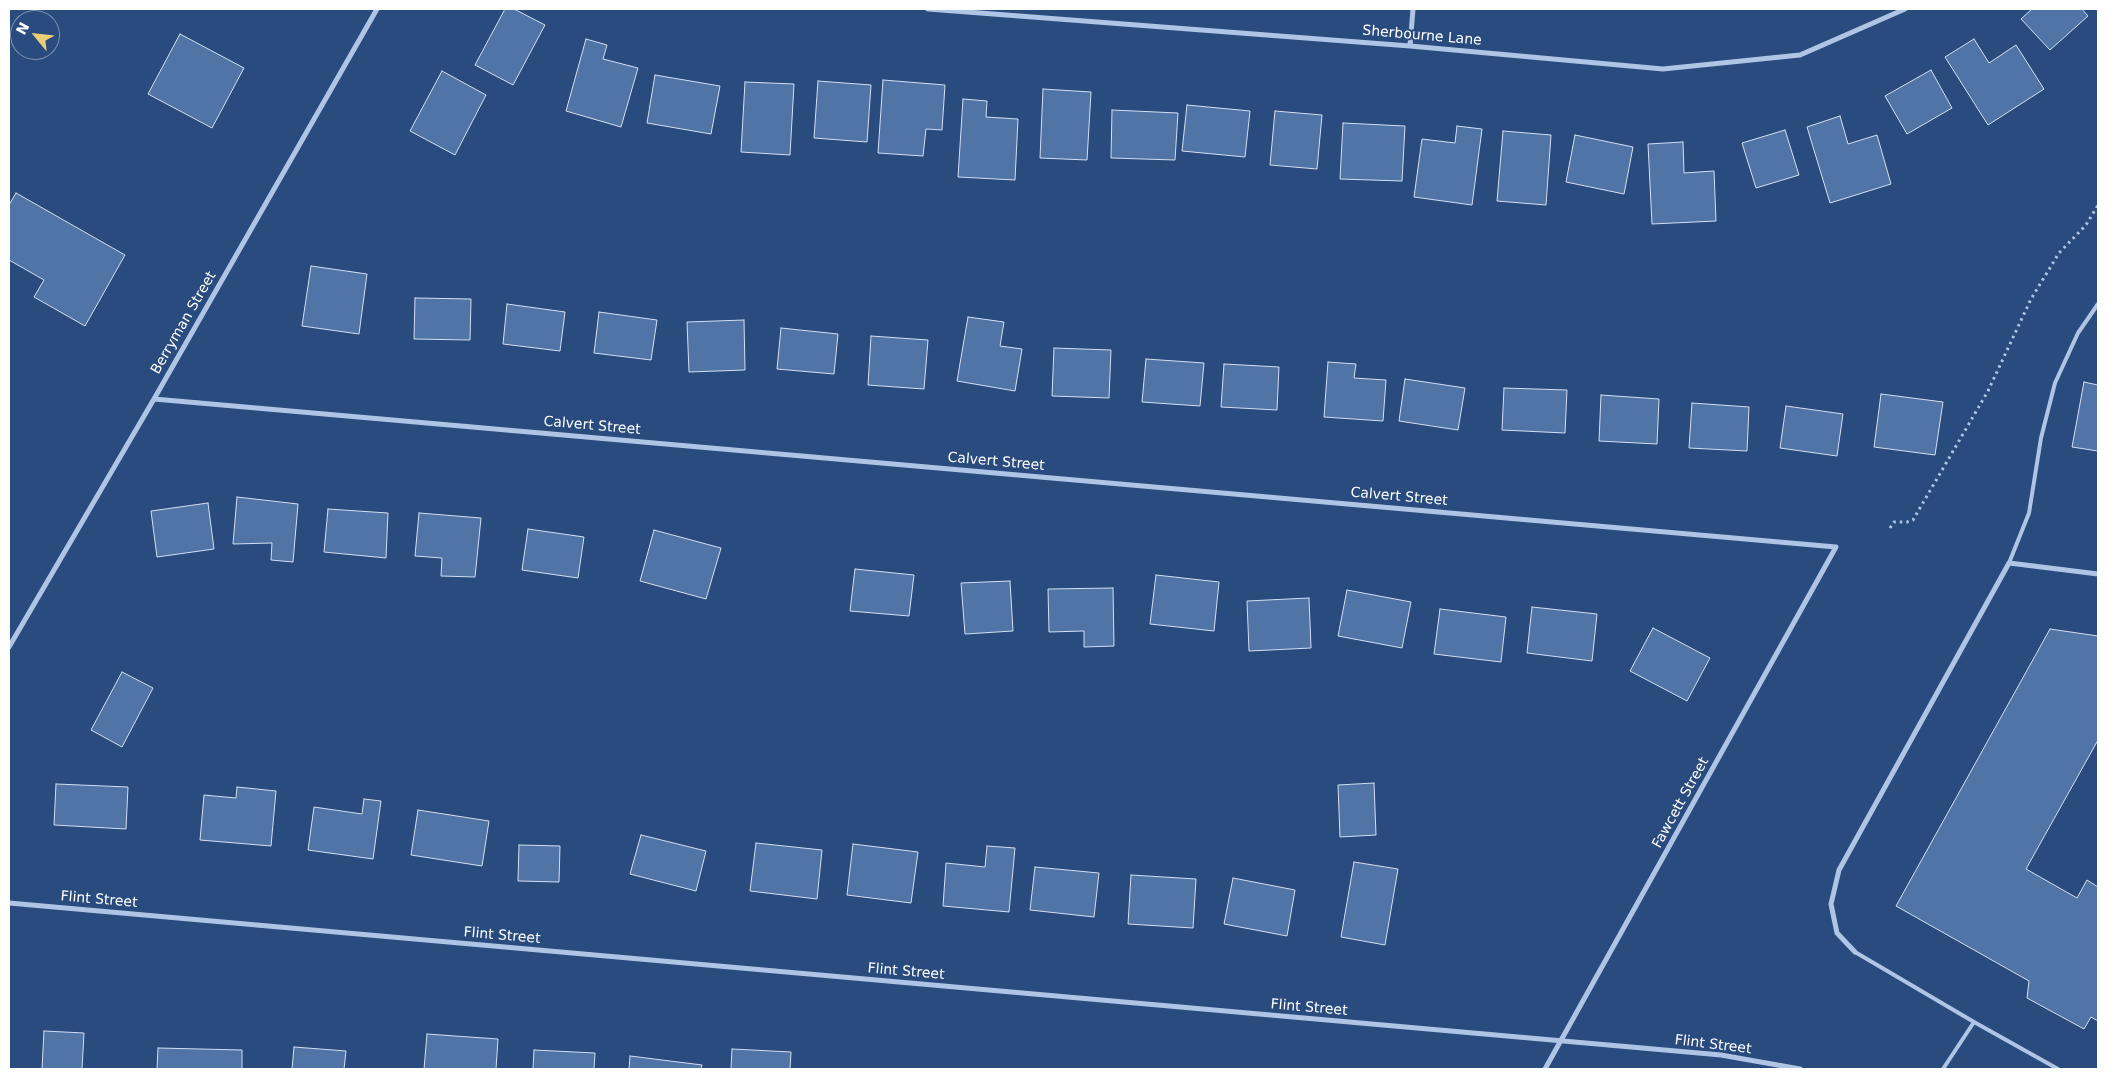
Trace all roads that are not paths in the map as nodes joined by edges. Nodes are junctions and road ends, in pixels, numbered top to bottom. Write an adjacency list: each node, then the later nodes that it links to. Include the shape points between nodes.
1 (377, 9): 7 (street, Berryman Street)
2 (928, 9): 5 (street, Sherbourne Lane)
3 (1412, 9): 5 (street)
4 (1905, 9): 5 (street, Sherbourne Lane, via 1800,55 1663,69)
5 (1410, 46)
6 (2098, 304): 9 (lane, via 2078,333 2055,383 2041,438 2029,513)
7 (154, 399): 8 (street, Calvert Street); 11 (street, Berryman Street)
8 (1836, 547): 15 (street, Fawcett Street)
9 (2009, 564): 10 (street); 13 (street, via 1839,870 1831,904 1838,933)
10 (2098, 574)
11 (9, 647)
12 (9, 903): 15 (street, Flint Street)
13 (1855, 952): 14 (lane)
14 (1974, 1022): 18 (lane); 19 (lane)
15 (1560, 1042): 16 (street, Fawcett Street); 17 (street, Flint Street, via 1721,1055)
16 (1545, 1069)
17 (1800, 1069)
18 (1943, 1069)
19 (2058, 1069)

